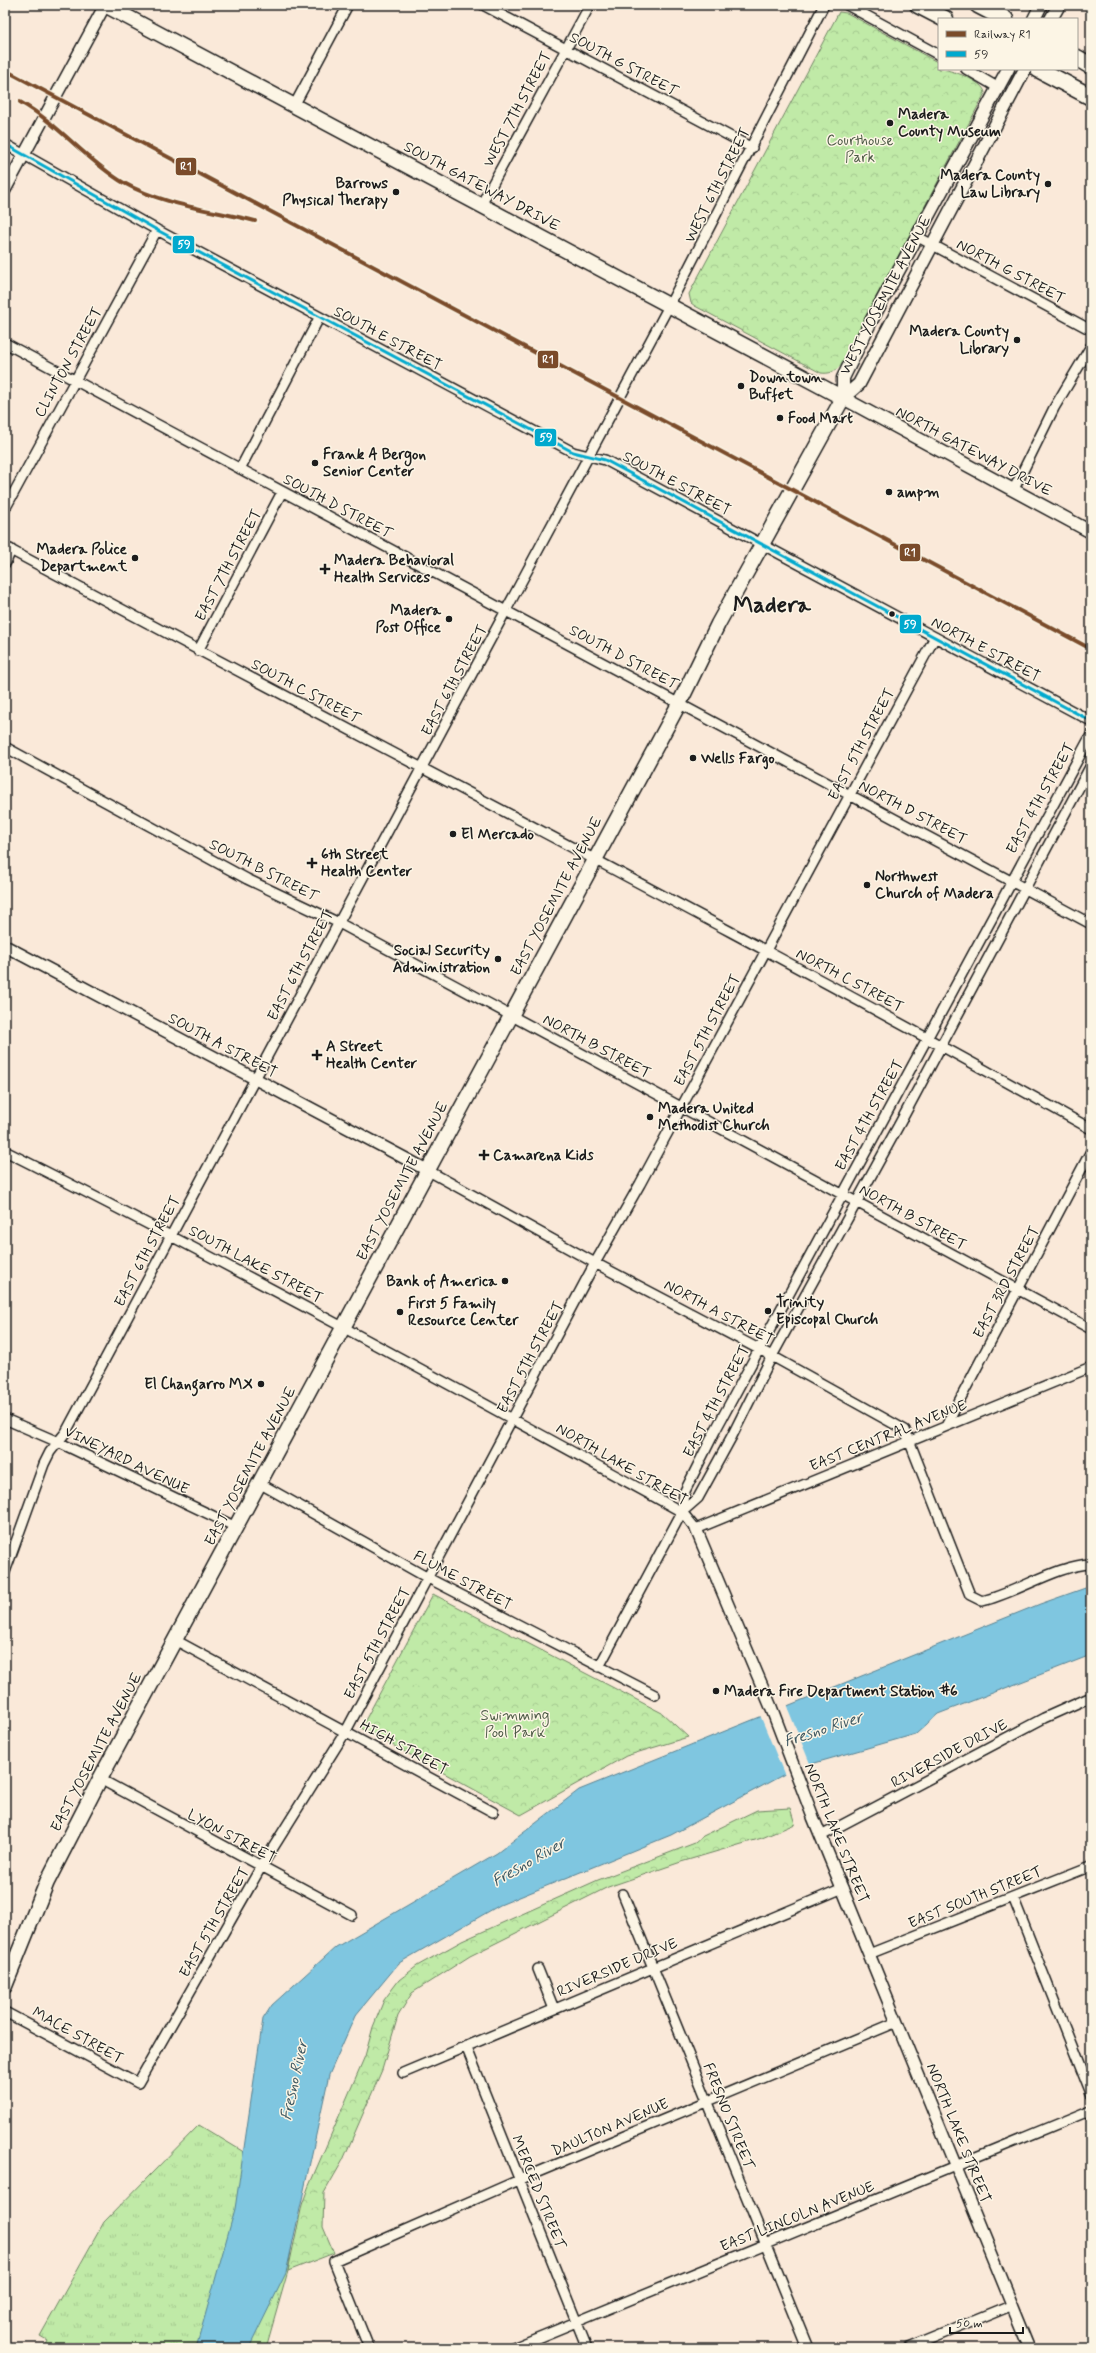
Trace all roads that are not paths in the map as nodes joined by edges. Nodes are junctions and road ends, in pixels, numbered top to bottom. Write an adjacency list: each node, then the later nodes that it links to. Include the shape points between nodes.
1 (105, 5): 26 (main road, SOUTH GATEWAY DRIVE); 29 (street)
2 (348, 5): 26 (street)
3 (484, 5): 13 (street, SOUTH G STREET)
4 (590, 5): 13 (street, WEST 7TH STREET)
5 (824, 5): 28 (street, WEST 6TH STREET)
6 (847, 5): 15 (street)
7 (918, 5): 10 (highway)
8 (978, 5): 11 (highway)
9 (1041, 6): 12 (main road)
10 (943, 18)
11 (1003, 18)
12 (1035, 18)
13 (566, 49): 28 (street, SOUTH G STREET); 31 (street, WEST 7TH STREET)
14 (1078, 50): 16 (highway)
15 (938, 54)
16 (1091, 55)
17 (1078, 59): 18 (highway)
18 (1091, 66)
19 (968, 70): 23 (street)
20 (1007, 70): 23 (main road, WEST YOSEMITE AVENUE)
21 (1040, 70): 25 (highway)
22 (1022, 73): 24 (main road, WEST YOSEMITE AVENUE)
23 (998, 87): 24 (main road); 33 (main road, WEST YOSEMITE AVENUE)
24 (1011, 94): 34 (main road, WEST YOSEMITE AVENUE)
25 (1087, 96)
26 (295, 104): 31 (main road, SOUTH GATEWAY DRIVE)
27 (5, 144): 29 (street, SOUTH E STREET)
28 (752, 148): 35 (street, WEST 6TH STREET)
29 (24, 154): 30 (street); 32 (street, SOUTH E STREET)
30 (5, 190)
31 (481, 205): 35 (main road, SOUTH GATEWAY DRIVE)
32 (157, 230): 36 (street, SOUTH E STREET); 41 (street, CLINTON STREET)
33 (918, 237): 34 (street, NORTH G STREET); 42 (main road, WEST YOSEMITE AVENUE, via 843,378)
34 (931, 244): 37 (street, NORTH G STREET); 42 (main road, WEST YOSEMITE AVENUE, via 859,384)
35 (670, 304): 40 (street, WEST 6TH STREET); 42 (main road, SOUTH GATEWAY DRIVE)
36 (319, 318): 43 (street, SOUTH E STREET, via 573,452); 44 (street)
37 (1091, 330)
38 (5, 342): 41 (street, SOUTH D STREET)
39 (1091, 346): 45 (street, via 1054,408)
40 (632, 376): 43 (street, EAST 6TH STREET)
41 (75, 380): 44 (street, SOUTH D STREET); 47 (street, CLINTON STREET)
42 (843, 398): 45 (main road, NORTH GATEWAY DRIVE); 49 (main road, EAST YOSEMITE AVENUE)
43 (589, 456): 49 (street, SOUTH E STREET, via 605,460); 52 (street, EAST 6TH STREET)
44 (240, 469): 46 (street, SOUTH D STREET)
45 (1014, 489): 48 (main road, NORTH GATEWAY DRIVE)
46 (282, 492): 52 (street, SOUTH D STREET); 54 (street, EAST 7TH STREET)
47 (5, 509)
48 (1091, 532)
49 (763, 544): 53 (street, NORTH E STREET); 55 (main road, EAST YOSEMITE AVENUE, via 718,624)
50 (7, 549): 51 (street); 54 (street, SOUTH C STREET)
51 (5, 562)
52 (507, 610): 55 (street, SOUTH D STREET); 60 (street, EAST 6TH STREET)
53 (935, 637): 56 (street, NORTH E STREET); 61 (street, EAST 5TH STREET)
54 (198, 651): 60 (street, SOUTH C STREET)
55 (680, 702): 61 (street, NORTH D STREET); 62 (main road, EAST YOSEMITE AVENUE)
56 (1091, 721)
57 (1091, 735): 63 (street, EAST 4TH STREET)
58 (5, 746): 65 (street, SOUTH B STREET, via 247,878)
59 (1091, 765): 64 (street, EAST 4TH STREET)
60 (423, 768): 62 (street, SOUTH C STREET); 65 (street, EAST 6TH STREET)
61 (850, 794): 63 (street, NORTH D STREET); 68 (street, EAST 5TH STREET)
62 (594, 859): 68 (street, NORTH C STREET); 69 (main road, EAST YOSEMITE AVENUE)
63 (1011, 881): 64 (street, NORTH D STREET); 70 (street, EAST 4TH STREET)
64 (1024, 888): 66 (street, NORTH D STREET); 71 (street, EAST 4TH STREET)
65 (339, 923): 69 (street, SOUTH B STREET); 72 (street, EAST 6TH STREET)
66 (1091, 924)
67 (5, 946): 72 (street, SOUTH A STREET)
68 (765, 950): 70 (street, NORTH C STREET); 73 (street, EAST 5TH STREET)
69 (511, 1016): 73 (street, NORTH B STREET); 77 (main road, EAST YOSEMITE AVENUE)
70 (927, 1037): 71 (street, NORTH C STREET); 78 (street, EAST 4TH STREET)
71 (940, 1044): 74 (street, NORTH C STREET); 79 (street, EAST 4TH STREET)
72 (255, 1080): 77 (street, SOUTH A STREET); 80 (street, EAST 6TH STREET)
73 (681, 1107): 78 (street, NORTH B STREET); 81 (street, EAST 5TH STREET)
74 (1091, 1129)
75 (5, 1151): 80 (street, SOUTH LAKE STREET)
76 (1091, 1151): 82 (street, EAST 3RD STREET)
77 (427, 1170): 81 (street, NORTH A STREET); 83 (main road, EAST YOSEMITE AVENUE)
78 (842, 1194): 79 (street, NORTH B STREET); 85 (street, EAST 4TH STREET)
79 (857, 1202): 82 (street, NORTH B STREET); 86 (street, EAST 4TH STREET)
80 (172, 1235): 83 (street, SOUTH LAKE STREET); 92 (street, EAST 6TH STREET, via 66,1432)
81 (595, 1263): 85 (street, NORTH A STREET); 89 (street, EAST 5TH STREET)
82 (1017, 1290): 84 (street, NORTH B STREET); 90 (street, EAST 3RD STREET)
83 (344, 1327): 89 (street, NORTH LAKE STREET); 93 (main road, EAST YOSEMITE AVENUE)
84 (1091, 1329)
85 (759, 1349): 86 (street, NORTH A STREET); 94 (street, EAST 4TH STREET, via 684,1493)
86 (772, 1356): 91 (street, NORTH A STREET, via 905,1430); 94 (street, EAST 4TH STREET, via 698,1498)
87 (1091, 1367): 90 (street, EAST CENTRAL AVENUE)
88 (5, 1419): 92 (street, VINEYARD AVENUE)
89 (513, 1419): 94 (street, NORTH LAKE STREET); 99 (street, EAST 5TH STREET)
90 (946, 1426): 91 (street, EAST CENTRAL AVENUE)
91 (909, 1441): 96 (street, EAST CENTRAL AVENUE); 97 (street, NORTH A STREET, via 970,1595 982,1602 1002,1597 1077,1565)
92 (58, 1442): 95 (street, VINEYARD AVENUE); 98 (street, EAST 6TH STREET, via 44,1464)
93 (259, 1483): 95 (main road, EAST YOSEMITE AVENUE); 99 (street, FLUME STREET)
94 (682, 1512): 96 (street, NORTH LAKE STREET); 101 (street, EAST 4TH STREET)
95 (236, 1527): 100 (main road, EAST YOSEMITE AVENUE)
96 (696, 1529): 107 (street, NORTH LAKE STREET)
97 (1091, 1564)
98 (5, 1572)
99 (428, 1578): 101 (street, FLUME STREET); 104 (street, EAST 5TH STREET)
100 (175, 1640): 104 (street, HIGH STREET); 105 (main road, EAST YOSEMITE AVENUE)
101 (599, 1667): 102 (street, FLUME STREET)
102 (655, 1695)
103 (1091, 1697): 107 (street, RIVERSIDE DRIVE, via 1044,1718)
104 (346, 1731): 106 (street, HIGH STREET); 109 (street, EAST 5TH STREET)
105 (100, 1779): 109 (street, LYON STREET); 117 (main road, EAST YOSEMITE AVENUE, via 47,1882)
106 (493, 1812)
107 (822, 1836): 110 (street, NORTH LAKE STREET)
108 (1091, 1866): 112 (street, EAST SOUTH STREET)
109 (261, 1867): 113 (street, LYON STREET); 123 (street, EAST 5TH STREET)
110 (843, 1888): 114 (street, NORTH LAKE STREET); 115 (street, RIVERSIDE DRIVE)
111 (623, 1894): 115 (street, FRESNO STREET)
112 (1014, 1897): 114 (street, EAST SOUTH STREET); 124 (street)
113 (352, 1914)
114 (869, 1954): 120 (street, NORTH LAKE STREET)
115 (653, 1967): 118 (street, RIVERSIDE DRIVE); 125 (street, FRESNO STREET)
116 (538, 1969): 118 (street)
117 (5, 1986)
118 (554, 2008): 121 (street, RIVERSIDE DRIVE)
119 (5, 2012): 123 (street, MACE STREET)
120 (897, 2022): 125 (street, DAULTON AVENUE); 127 (street, NORTH LAKE STREET)
121 (466, 2046): 122 (street, RIVERSIDE DRIVE); 128 (street, MERCED STREET)
122 (403, 2073)
123 (138, 2083)
124 (1091, 2094)
125 (708, 2101): 128 (street, DAULTON AVENUE); 129 (street, FRESNO STREET)
126 (1091, 2110): 127 (street, EAST LINCOLN AVENUE)
127 (956, 2166): 129 (street, EAST LINCOLN AVENUE); 130 (street, NORTH LAKE STREET)
128 (518, 2180): 131 (street, MERCED STREET); 132 (street, DAULTON AVENUE, via 334,2261)
129 (766, 2244): 131 (street, EAST LINCOLN AVENUE); 135 (street, FRESNO STREET)
130 (1013, 2305): 136 (street); 137 (street, NORTH LAKE STREET)
131 (576, 2322): 133 (street, EAST LINCOLN AVENUE); 134 (street, MERCED STREET)
132 (369, 2348)
133 (513, 2348)
134 (587, 2348)
135 (808, 2348)
136 (908, 2348)
137 (1030, 2348)

